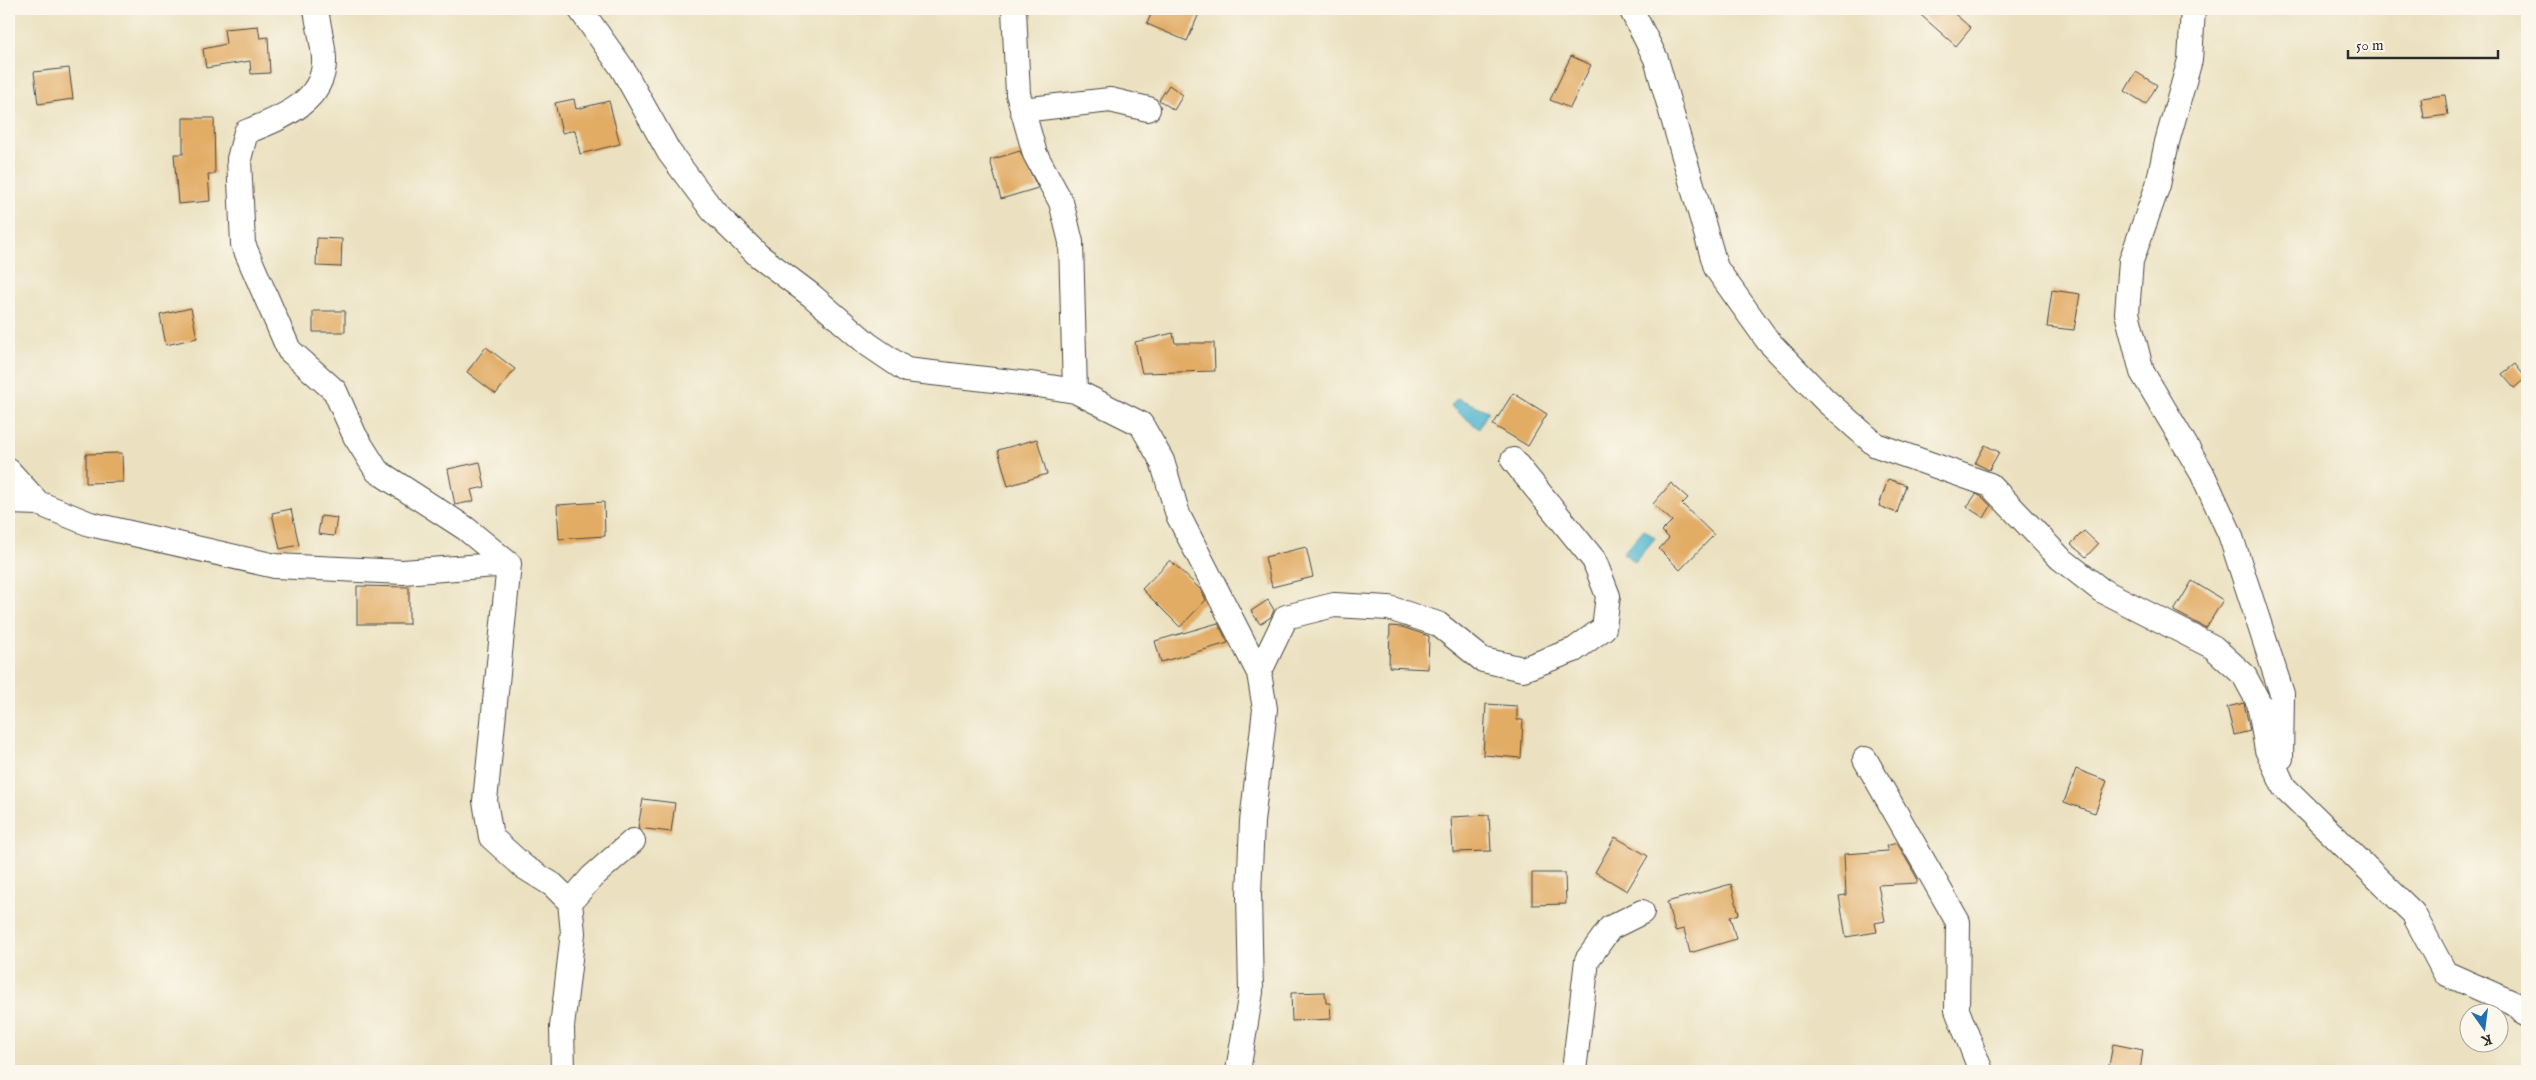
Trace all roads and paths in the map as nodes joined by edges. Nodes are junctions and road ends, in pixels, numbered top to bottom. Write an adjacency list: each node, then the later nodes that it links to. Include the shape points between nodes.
1 (316, 9): 13 (street, via 324,60 317,89 287,116 246,132 238,159 243,244 289,350 335,391 355,436 377,471 465,528)
2 (580, 9): 8 (street, via 622,68 669,152 714,211 759,256 811,295 868,345 906,370)
3 (1014, 9): 7 (street, via 1018,94)
4 (1631, 9): 16 (street, via 1656,58 1716,268 1768,341 1825,400 1876,445 1990,485 2060,558 2102,590 2213,647 2244,675 2259,703 2267,750)
5 (2193, 9): 16 (street, via 2190,60 2158,185 2131,261 2127,313 2142,372 2202,473 2230,534 2282,694 2279,746)
6 (1148, 109): 7 (street, via 1110,100)
7 (1022, 110): 8 (street, via 1035,154 1061,202 1071,242)
8 (1075, 391): 14 (street, via 1141,424 1162,461 1178,514)
9 (1513, 460): 14 (street, via 1594,560 1608,596 1604,628 1574,650 1523,669 1483,660 1438,624 1389,608 1334,605 1286,617)
10 (9, 471): 12 (street)
11 (9, 502): 12 (street)
12 (38, 503): 13 (street, via 90,524 274,566 403,572)
13 (509, 564): 18 (street, via 484,801 491,837)
14 (1260, 673): 22 (street, via 1266,709 1252,822 1249,894 1251,992)
15 (1864, 759): 24 (street, via 1958,922 1957,1010)
16 (2284, 787): 20 (street, via 2413,913 2446,973 2517,1005)
17 (633, 841): 18 (street, via 592,877)
18 (570, 902): 21 (street, via 573,933 562,1027)
19 (1642, 912): 23 (street, via 1610,928 1588,960)
20 (2527, 1015)
21 (563, 1071)
22 (1238, 1071)
23 (1574, 1071)
24 (1981, 1071)

